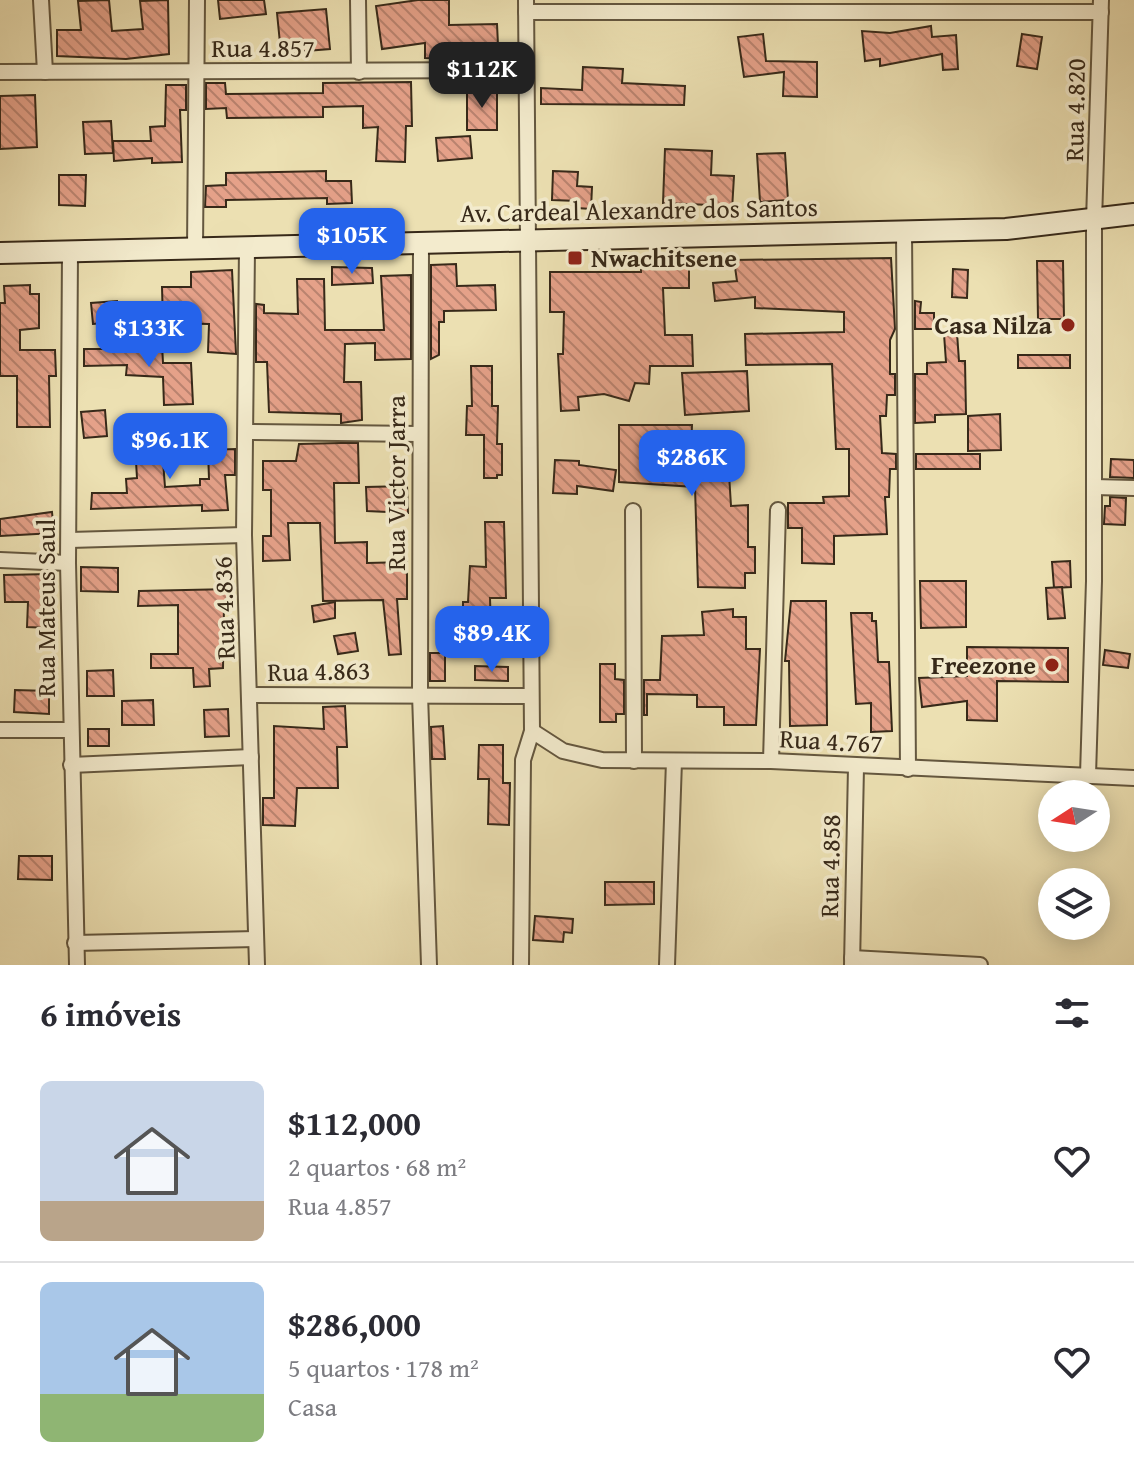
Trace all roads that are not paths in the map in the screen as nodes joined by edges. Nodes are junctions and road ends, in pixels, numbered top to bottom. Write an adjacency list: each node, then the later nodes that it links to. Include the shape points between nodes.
1 (41, 0): 10 (street)
2 (197, 0): 11 (street)
3 (358, 0): 12 (street)
4 (526, 6): 5 (street); 8 (street)
5 (706, 6): 6 (street)
6 (920, 6): 7 (street)
7 (1101, 6): 14 (street, Rua 4.820)
8 (526, 70): 12 (street, Rua 4.857); 17 (street)
9 (0, 72): 10 (street, Rua 4.857)
10 (45, 72): 11 (street, Rua 4.857)
11 (197, 72): 12 (street, Rua 4.857); 19 (street)
12 (359, 72)
13 (1134, 214): 14 (street, Av. Cardeal Alexandre dos Santos)
14 (1094, 221): 15 (street, Av. Cardeal Alexandre dos Santos); 24 (street, Rua 4.820)
15 (904, 231): 17 (street, Av. Cardeal Alexandre dos Santos); 44 (street)
16 (421, 240): 17 (street, Av. Cardeal Alexandre dos Santos); 18 (street, Av. Cardeal Alexandre dos Santos); 23 (street, Rua Victor Jarra)
17 (529, 240): 34 (street)
18 (247, 248): 19 (street, Av. Cardeal Alexandre dos Santos); 22 (street, Rua 4.836)
19 (195, 250): 20 (street, Av. Cardeal Alexandre dos Santos)
20 (70, 252): 21 (street, Av. Cardeal Alexandre dos Santos); 29 (street, Rua Mateus Saul)
21 (0, 253)
22 (246, 432): 23 (street); 28 (street, Rua 4.836)
23 (420, 434): 32 (street, Rua Victor Jarra)
24 (1094, 487): 25 (street); 45 (street, Rua 4.820)
25 (1134, 488)
26 (778, 510): 41 (street)
27 (633, 511): 39 (street)
28 (244, 535): 29 (street); 33 (street, Rua 4.836)
29 (70, 540): 31 (street, Rua Mateus Saul)
30 (0, 560): 31 (street)
31 (68, 563): 36 (street, Rua Mateus Saul)
32 (420, 694): 33 (street, Rua 4.863); 34 (street, Rua 4.863); 52 (street, Rua Victor Jarra)
33 (251, 695): 38 (street, Rua 4.836)
34 (531, 696): 37 (street)
35 (0, 730): 36 (street)
36 (70, 730): 42 (street, Rua Mateus Saul)
37 (532, 731): 39 (street, Rua 4.767, via 583,757); 53 (street, via 523,760)
38 (251, 757): 42 (street); 47 (street, Rua 4.836)
39 (634, 761): 40 (street, Rua 4.767)
40 (674, 761): 41 (street, Rua 4.767); 54 (street)
41 (771, 761): 43 (street, Rua 4.767)
42 (71, 765): 48 (street, Rua Mateus Saul)
43 (856, 767): 44 (street, Rua 4.767); 49 (street, Rua 4.858)
44 (908, 769): 45 (street, Rua 4.767)
45 (1088, 775): 46 (street, Rua 4.767)
46 (1134, 778)
47 (256, 939): 48 (street); 51 (street, Rua 4.836)
48 (75, 943): 50 (street, Rua Mateus Saul)
49 (852, 961): 55 (street)
50 (77, 965)
51 (257, 965)
52 (429, 965)
53 (521, 965)
54 (667, 965)
55 (980, 965)

